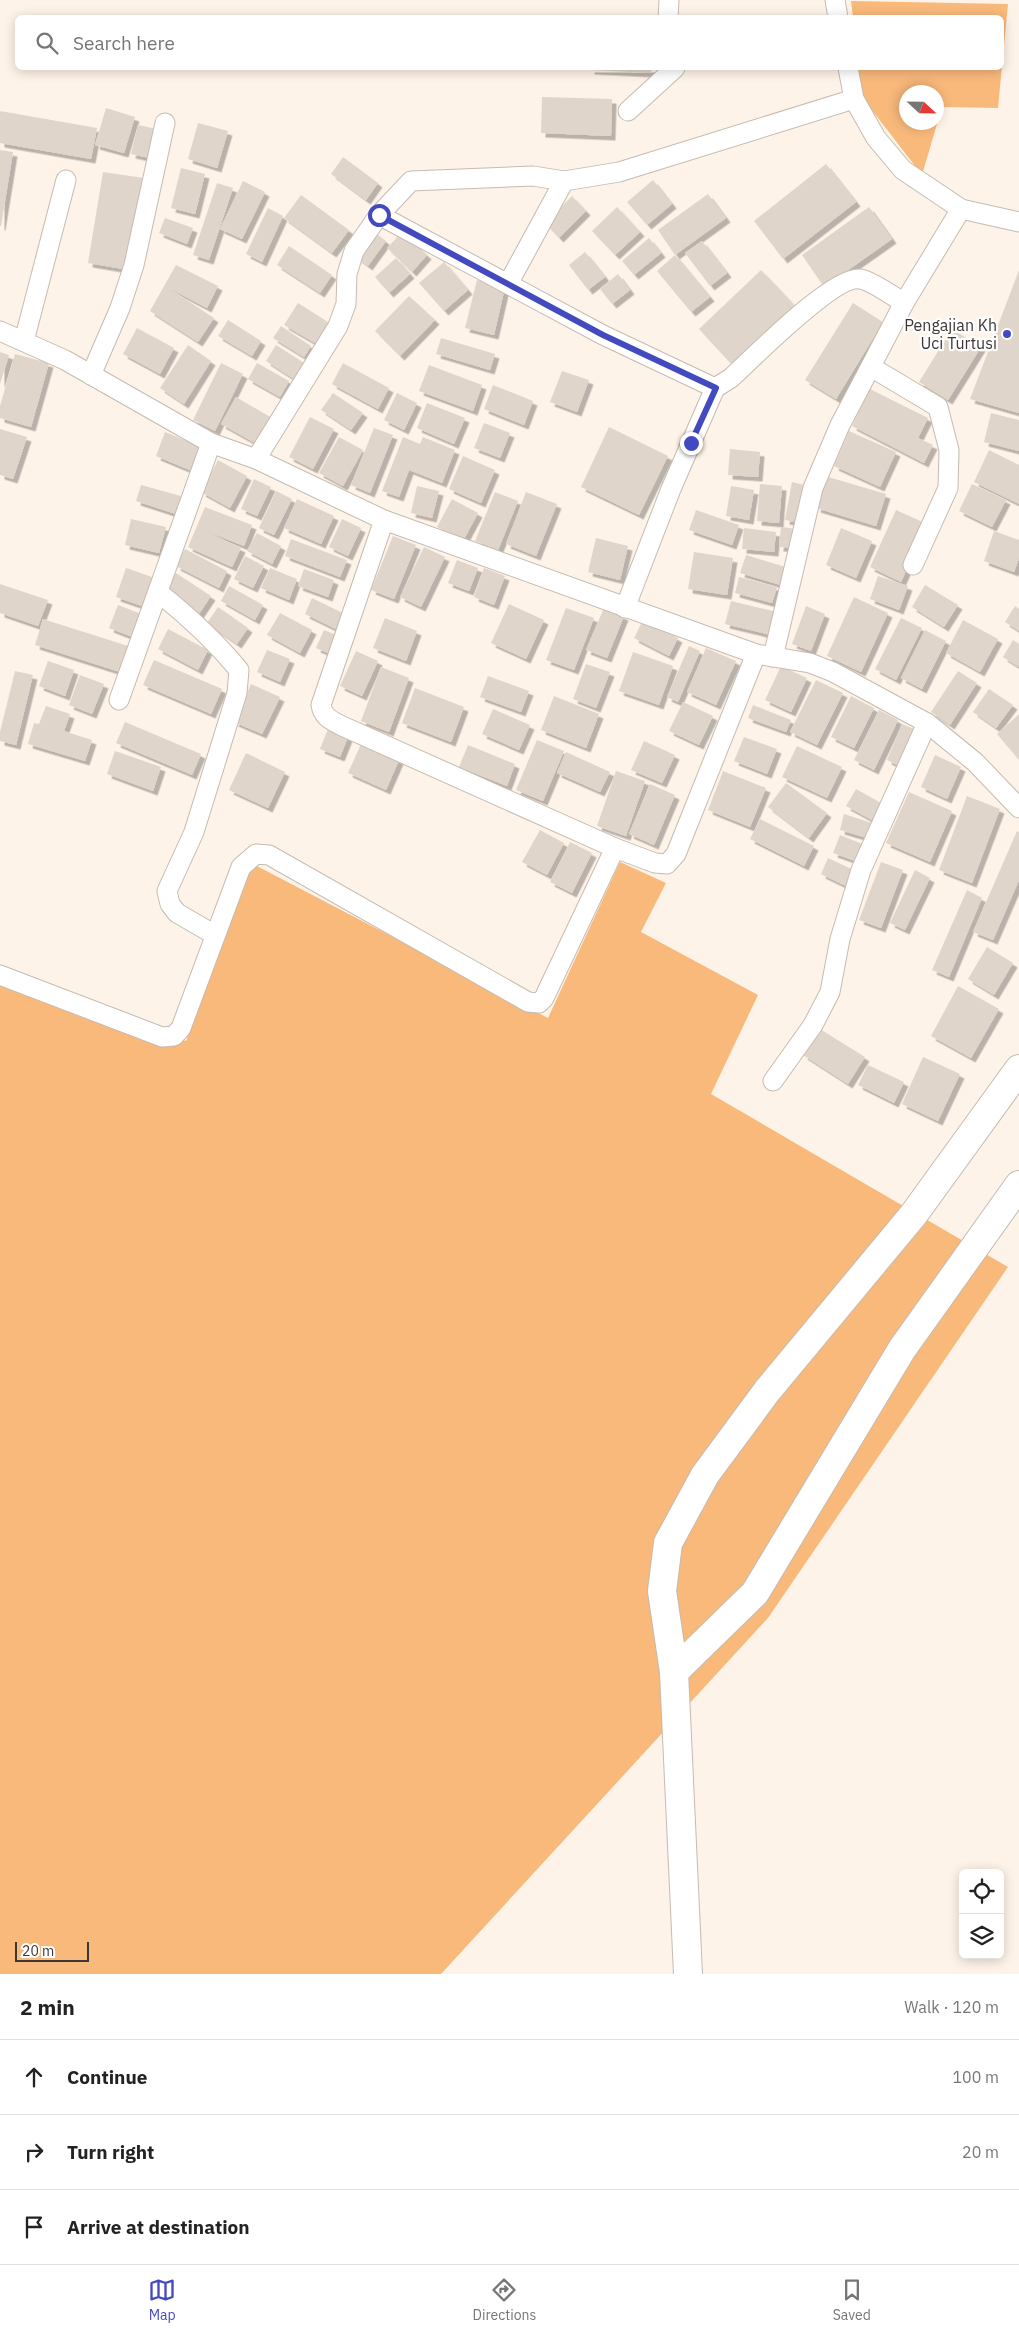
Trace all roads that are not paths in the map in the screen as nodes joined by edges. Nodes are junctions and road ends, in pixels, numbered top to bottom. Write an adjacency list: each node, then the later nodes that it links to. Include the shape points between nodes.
1 (669, 0): 3 (street)
2 (835, 0): 4 (street)
3 (668, 15)
4 (838, 15)
5 (848, 70): 7 (street)
6 (668, 71): 8 (street)
7 (854, 99): 11 (street, via 619,172); 12 (street, via 876,138 902,170)
8 (628, 111)
9 (164, 123): 20 (street, via 134,265 120,308)
10 (66, 180): 18 (street)
11 (564, 181): 13 (street, via 533,176 411,181); 15 (street)
12 (962, 209): 14 (street); 16 (street)
13 (379, 215): 15 (street); 23 (street, via 354,251 347,274 346,304 338,326)
14 (1019, 222)
15 (508, 284): 21 (street, via 603,335)
16 (904, 303): 19 (street); 21 (street, via 861,279 848,280 826,292)
17 (0, 331): 18 (street)
18 (24, 342): 20 (street)
19 (870, 367): 25 (street, via 938,407 949,450 948,488); 28 (street, via 813,488)
20 (91, 375): 22 (street)
21 (716, 388): 27 (street, via 671,489)
22 (211, 443): 23 (street); 26 (street)
23 (256, 459): 24 (street)
24 (384, 520): 27 (street); 32 (street, via 321,705 322,711 340,725)
25 (913, 565)
26 (159, 593): 29 (street); 33 (street, via 194,622 239,670 237,693 194,832 167,891 170,904 177,913)
27 (624, 608): 28 (street)
28 (764, 656): 30 (street, via 810,663 833,672); 32 (street, via 676,854 667,864 655,863)
29 (119, 700)
30 (927, 723): 31 (street, via 975,762); 36 (street, via 861,870 840,939 830,992 813,1025)
31 (1019, 808)
32 (615, 848): 33 (street, via 539,1003 528,1002 269,856 256,854 241,867)
33 (215, 935): 34 (street, via 181,1028 174,1036 162,1037)
34 (0, 976)
35 (1019, 1069): 38 (street, via 914,1214 767,1391 705,1474 668,1543 662,1591)
36 (773, 1081)
37 (1019, 1185): 38 (street, via 902,1349 755,1593)
38 (674, 1672): 39 (street)
39 (688, 1974)

